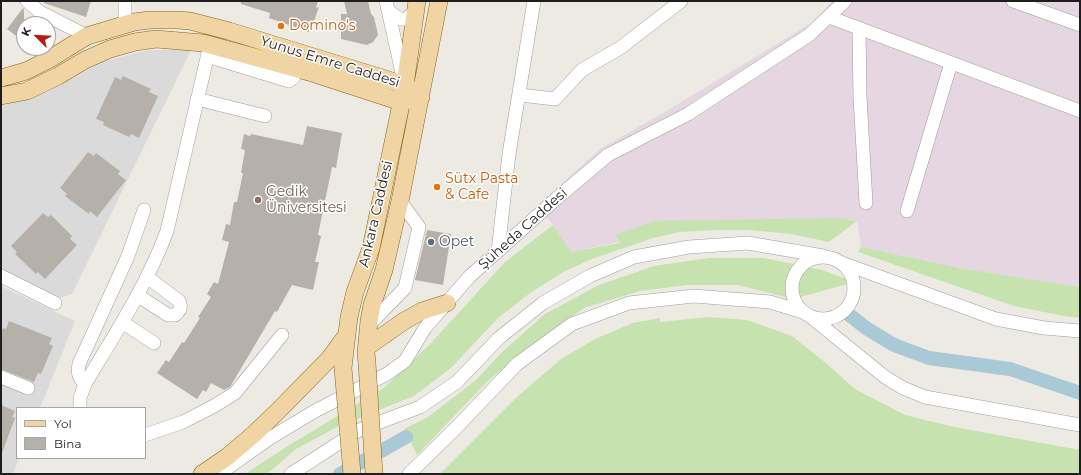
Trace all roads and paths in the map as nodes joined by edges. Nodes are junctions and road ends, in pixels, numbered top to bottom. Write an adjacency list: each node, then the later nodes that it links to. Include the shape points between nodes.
1 (27, 1): 14 (street, via 40,12)
2 (125, 1): 11 (street)
3 (439, 1): 21 (main road, Ankara Caddesi)
4 (534, 1): 19 (street)
5 (681, 1): 19 (street, via 620,48 582,70 555,99)
6 (845, 1): 10 (street, Şüheda Caddesi)
7 (1013, 1): 12 (street)
8 (388, 6): 9 (street, via 402,20 406,19); 18 (street)
9 (416, 6): 18 (main road, Ankara Caddesi)
10 (828, 17): 13 (street); 30 (street, Şüheda Caddesi, via 809,35 688,114 608,155)
11 (125, 25): 14 (main road, Yunus Emre Caddesi); 18 (main road, Yunus Emre Caddesi, via 150,20 190,21)
12 (1080, 26)
13 (859, 28): 16 (street); 27 (street)
14 (87, 36): 17 (main road, Yunus Emre Caddesi, via 26,71)
15 (208, 50): 20 (main road, Yunus Emre Caddesi, via 203,43 156,39 135,42 85,60 27,91); 22 (street); 23 (main road, Yunus Emre Caddesi, via 296,69)
16 (952, 63): 24 (street); 29 (street)
17 (1, 78)
18 (405, 85): 21 (main road, Yunus Emre Caddesi); 23 (main road, Ankara Caddesi)
19 (520, 95): 30 (street, via 509,154)
20 (1, 96)
21 (421, 97): 23 (main road, Yunus Emre Caddesi); 26 (main road, Ankara Caddesi)
22 (197, 99): 25 (street); 34 (street, via 167,231)
23 (401, 102): 43 (main road, Ankara Caddesi, via 371,248 352,305)
24 (1080, 111)
25 (264, 116)
26 (400, 202): 40 (main road, Ankara Caddesi); 40 (street, via 418,227 404,288)
27 (866, 203)
28 (144, 210): 47 (street, via 128,256 78,364 80,379)
29 (907, 211)
30 (498, 251): 37 (street, Şüheda Caddesi, via 469,277)
31 (823, 256): 32 (street); 38 (street, via 812,258 803,264 792,282 792,293 796,303); 54 (street, via 748,243 689,247 634,257 590,276 543,303 499,338 457,382 420,408 359,430)
32 (842, 263): 38 (street, via 853,279 853,294 848,307 831,318 821,319); 41 (street, via 996,319 1044,328)
33 (1, 276): 36 (street)
34 (147, 277): 35 (street); 35 (street, via 179,300 179,310 175,315 168,315)
35 (137, 295): 39 (street)
36 (55, 303)
37 (447, 303): 45 (main road, via 422,311 404,321); 53 (street, Şüheda Caddesi, via 425,328 404,361 393,370 315,411 270,438)
38 (807, 314): 50 (street, via 885,377 925,397); 57 (street, via 770,302 694,296 629,303 572,324 517,364)
39 (122, 322): 44 (street); 47 (street)
40 (369, 325): 45 (main road, Ankara Caddesi)
41 (1080, 331)
42 (282, 335): 51 (street, via 235,393 183,422)
43 (346, 336): 52 (main road, via 329,359 277,412 254,434); 55 (main road, Ankara Caddesi, bridge, via 343,368)
44 (154, 343)
45 (367, 355): 56 (main road, Ankara Caddesi, bridge)
46 (1, 377): 48 (street)
47 (85, 384): 49 (street)
48 (28, 388)
49 (80, 407)
50 (1080, 425)
51 (146, 435)
52 (202, 474)
53 (219, 474)
54 (291, 474)
55 (352, 474)
56 (374, 474)
57 (409, 474)

